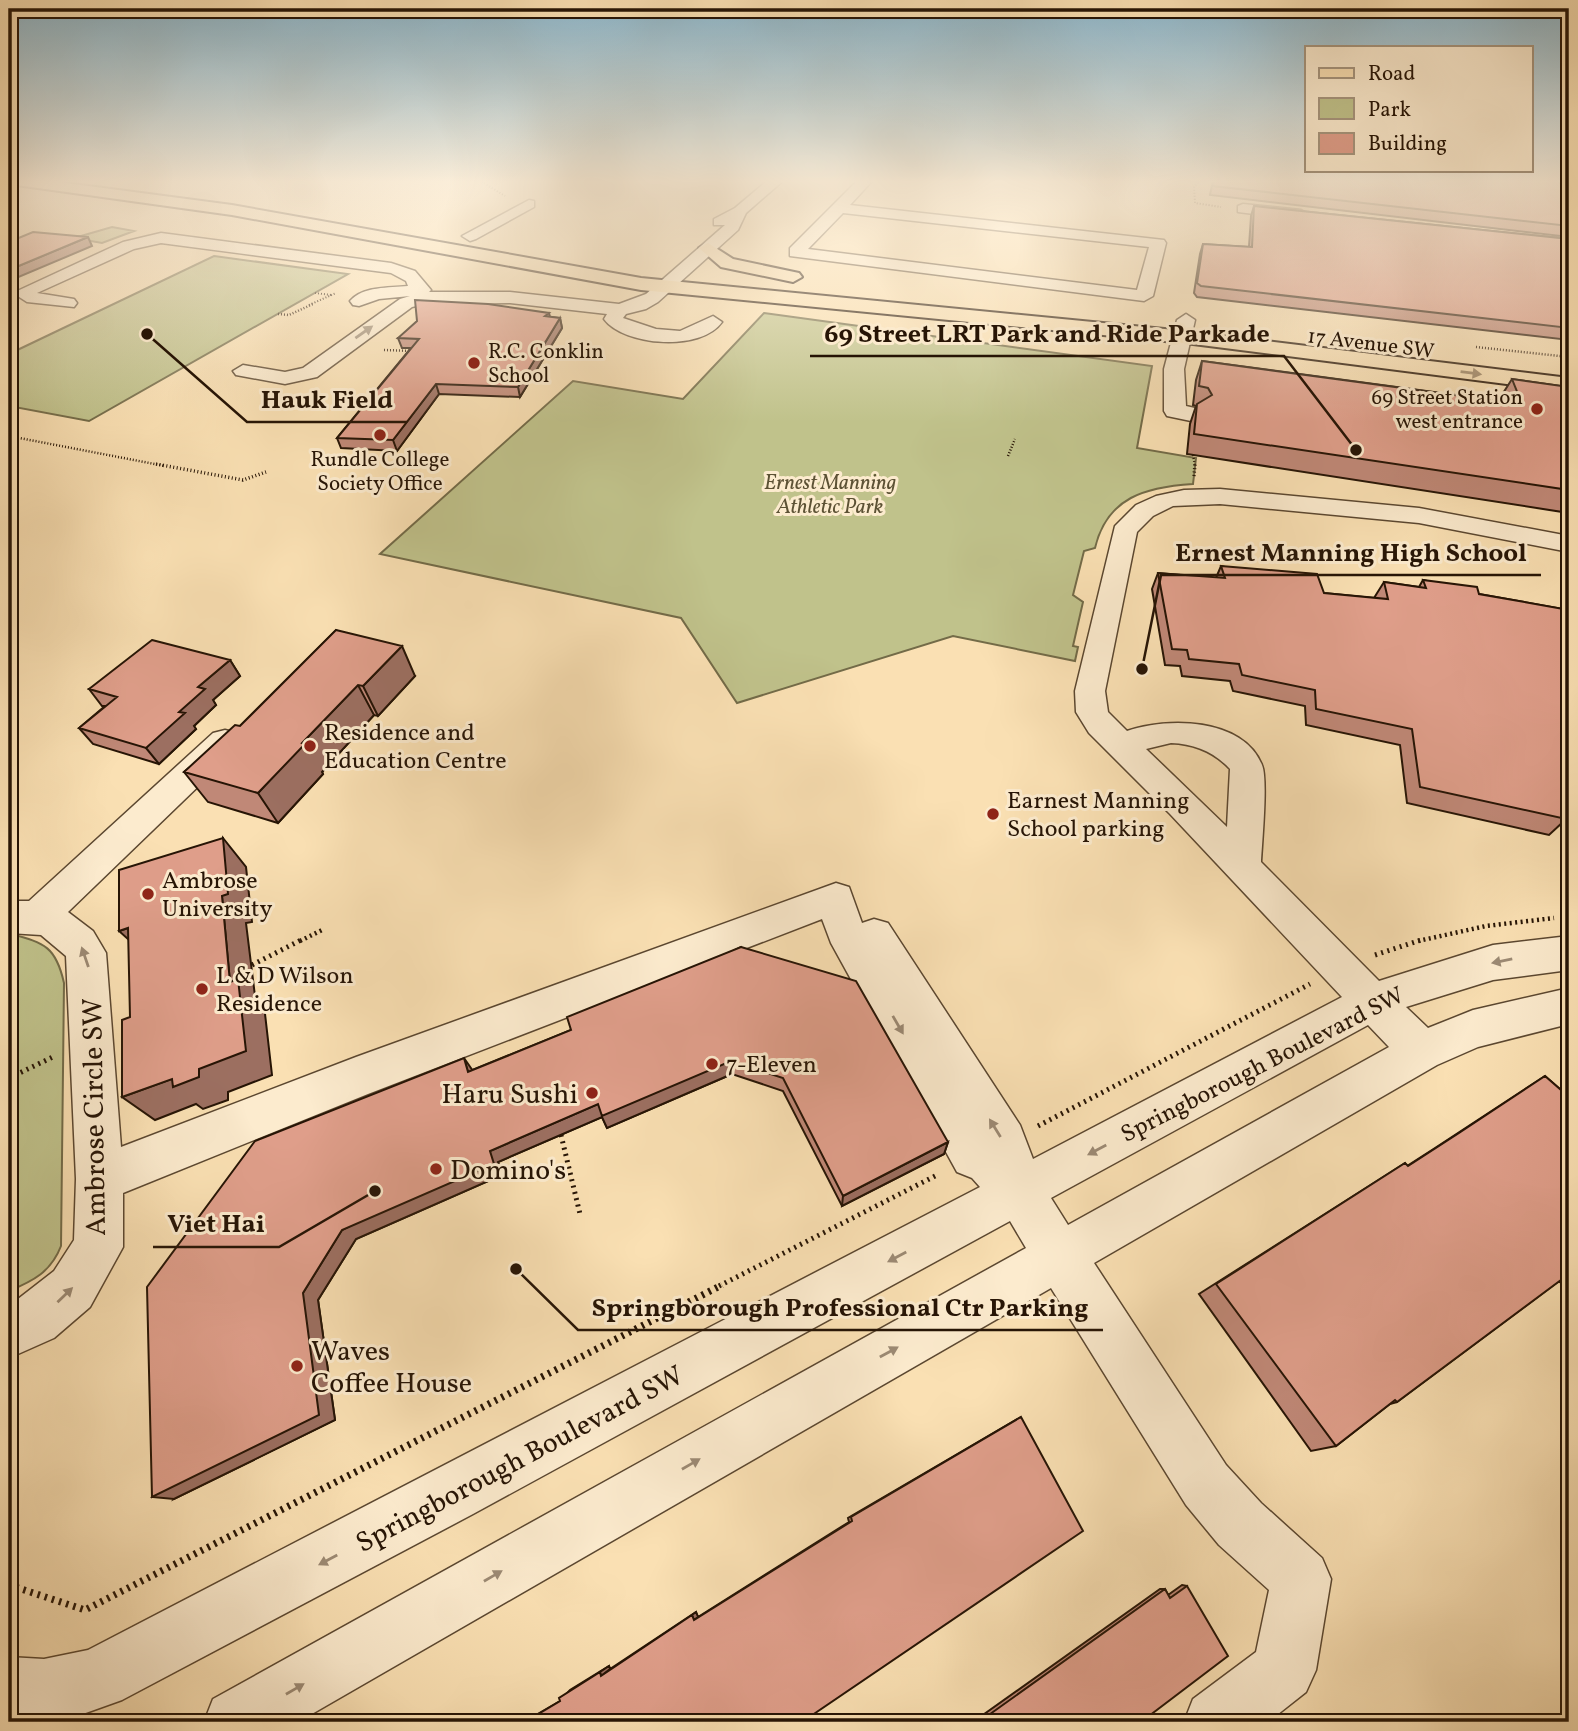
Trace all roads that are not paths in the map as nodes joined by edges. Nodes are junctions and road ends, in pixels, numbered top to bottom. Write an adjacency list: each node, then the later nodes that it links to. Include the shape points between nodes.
1 (132, 261): 19 (street, via 42,299)
2 (341, 261): 15 (street, via 391,268 411,276)
3 (509, 261): 12 (main road, 17 Avenue SW)
4 (549, 261): 10 (main road)
5 (680, 261): 10 (street)
6 (689, 261): 10 (street)
7 (724, 261): 11 (main road)
8 (865, 261): 9 (street, via 1144,296)
9 (1153, 261)
10 (667, 275): 12 (main road, 17 Avenue SW); 14 (main road, 17 Avenue SW); 17 (main road); 21 (street, via 640,305); 23 (main road, 17 Avenue SW)
11 (817, 281)
12 (642, 284): 20 (street, via 624,301)
13 (843, 285): 14 (main road)
14 (868, 289): 17 (main road, 17 Avenue SW)
15 (417, 290): 16 (street); 18 (street, via 376,294)
16 (451, 295): 20 (street); 25 (street, one-way to 16, via 285,378 310,373 406,303)
17 (937, 296): 23 (main road, 17 Avenue SW)
18 (359, 301)
19 (68, 303)
20 (598, 307): 21 (street)
21 (619, 310): 22 (street, via 613,319 618,323 671,337 702,333)
22 (713, 322)
23 (1181, 344): 24 (main road, via 1232,334); 26 (main road, 17 Avenue SW, one-way to 26); 27 (street, via 1175,411)
24 (1569, 367)
25 (243, 371)
26 (1569, 385)
27 (1191, 414)
28 (1569, 544): 30 (street, via 1497,514 1203,496 1170,500 1147,509 1124,531 1090,691 1092,712)
29 (247, 719): 32 (street)
30 (1122, 745): 31 (street); 31 (street, via 1159,733 1194,734 1239,755 1247,767)
31 (1243, 864): 34 (street)
32 (23, 918): 37 (street, Ambrose Circle SW, one-way to 32, via 86,953 68,930)
33 (1565, 949): 34 (street, Springborough Boulevard SW, one-way to 34)
34 (1356, 987): 36 (street); 38 (street, Springborough Boulevard SW, one-way to 38)
35 (1569, 1006): 36 (street, via 1473,1029)
36 (1422, 1051): 39 (street)
37 (100, 1179): 38 (street, via 836,898 845,933 988,1149 987,1161); 40 (street, Ambrose Circle SW, one-way to 37, via 36,1321 72,1289 98,1247)
38 (1019, 1192): 39 (street); 42 (street, Springborough Boulevard SW, one-way to 42, via 100,1678 33,1694)
39 (1060, 1256): 41 (street, via 1206,1485 1240,1524); 43 (street, one-way to 39)
40 (9, 1332)
41 (1301, 1579): 44 (street, via 1284,1670)
42 (9, 1689)
43 (236, 1722)
44 (1216, 1722)

